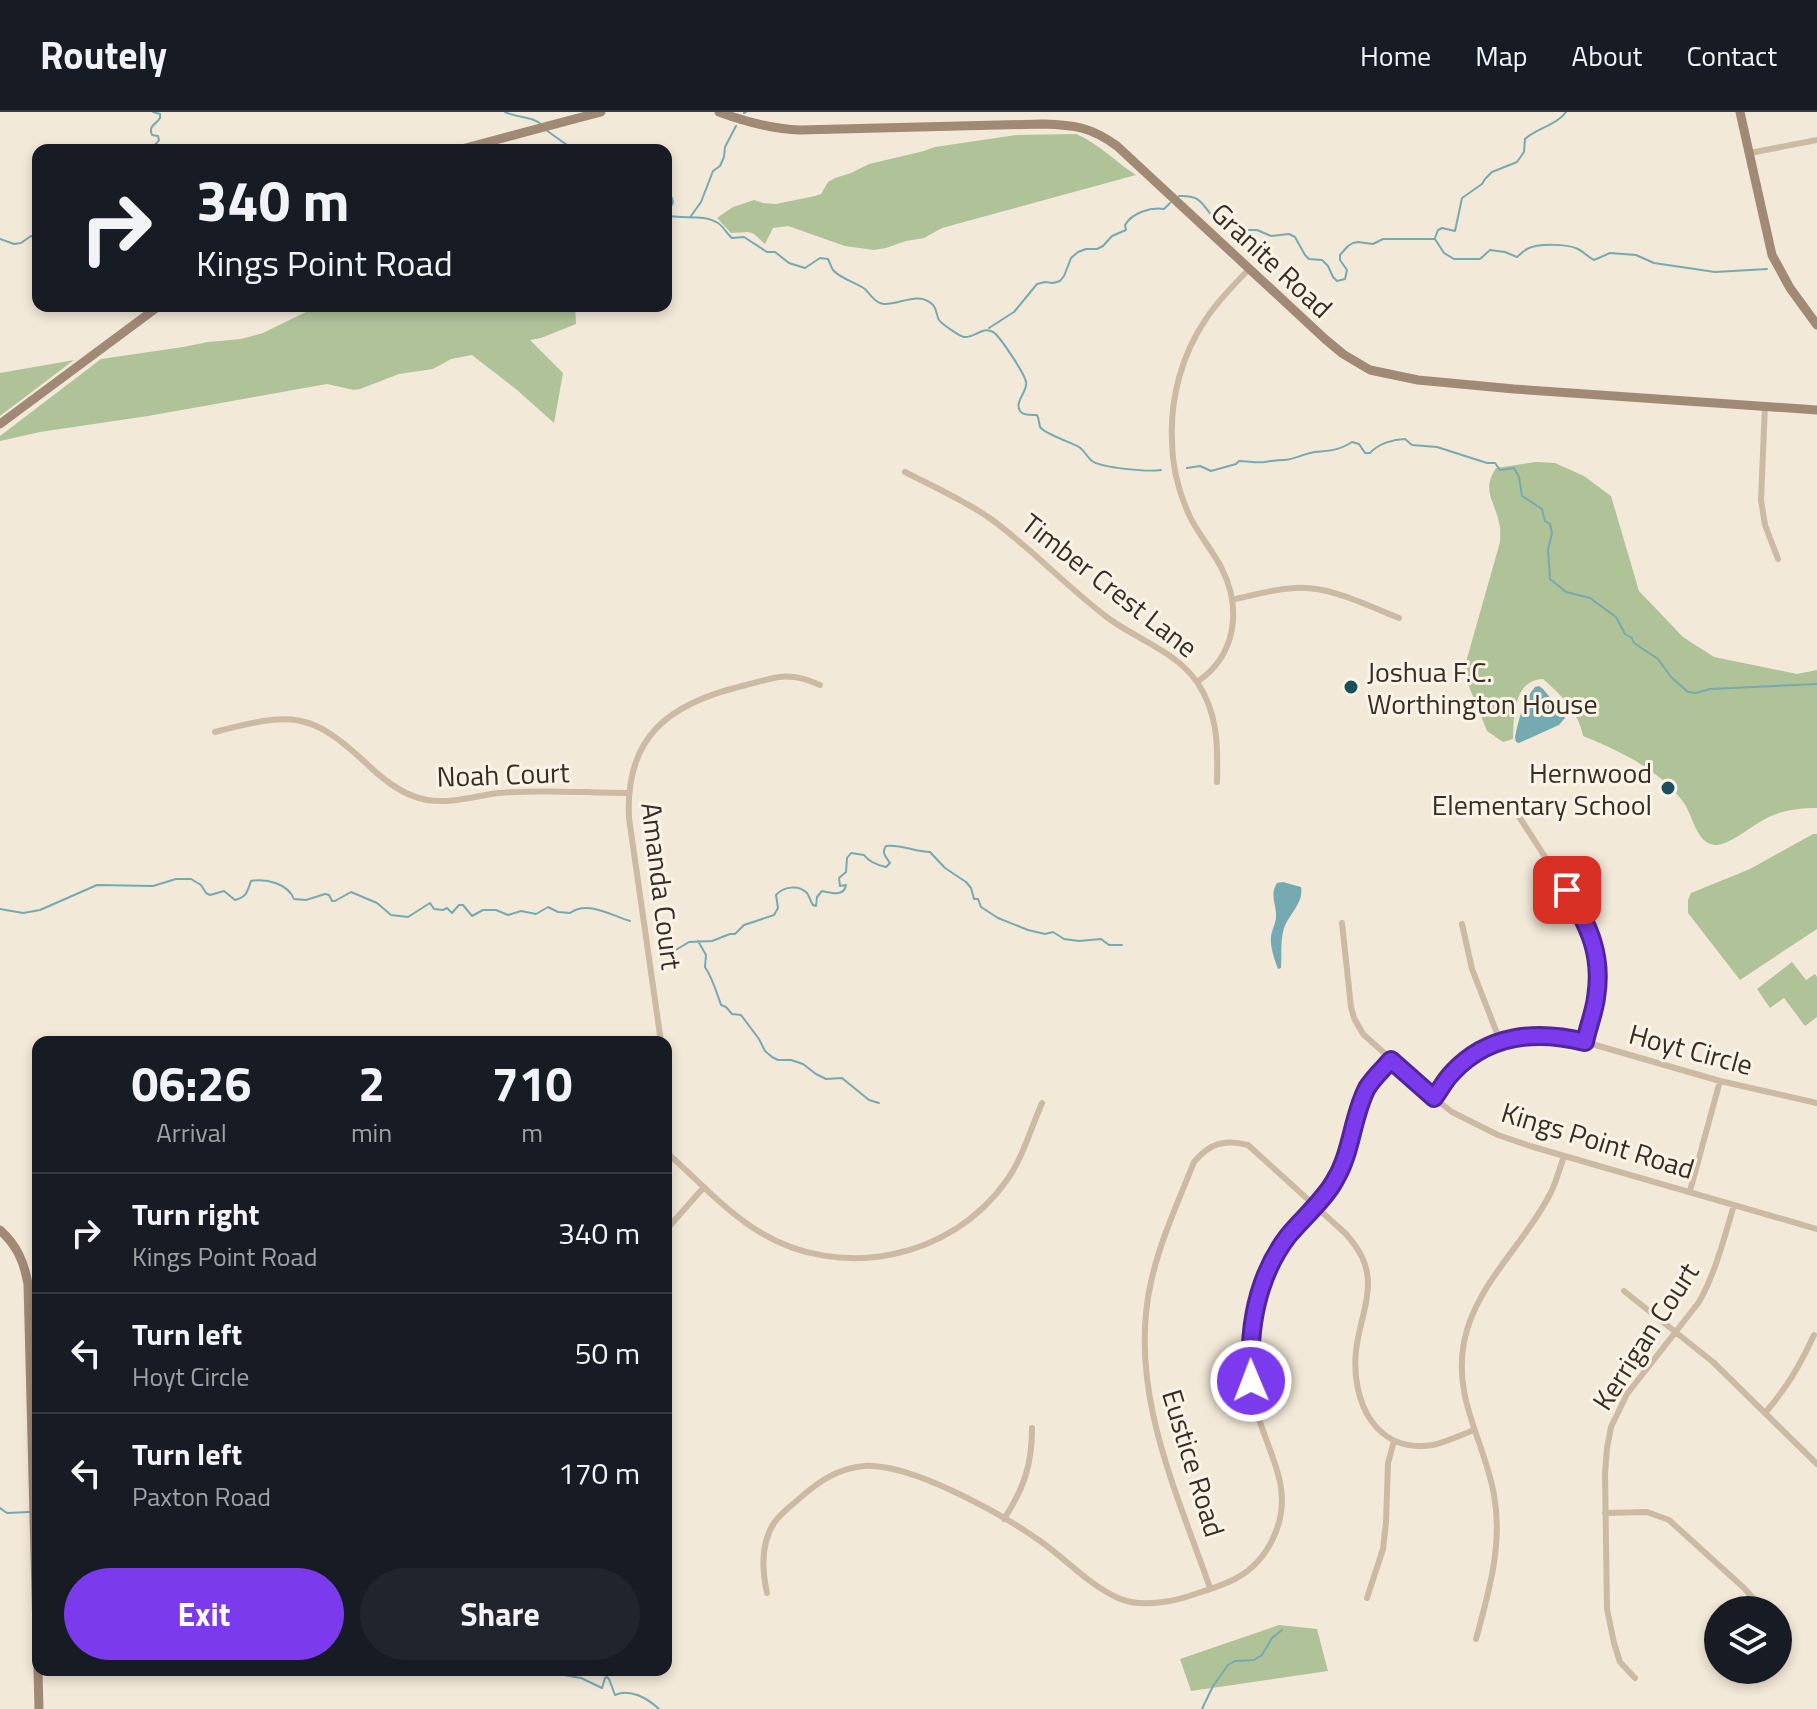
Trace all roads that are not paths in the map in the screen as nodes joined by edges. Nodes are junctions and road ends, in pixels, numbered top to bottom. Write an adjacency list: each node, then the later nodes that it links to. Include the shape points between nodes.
1 (601, 112): 5 (street)
2 (719, 112): 7 (street, Granite Road, via 756,125 800,130 1081,127 1117,146)
3 (1740, 112): 6 (street)
4 (1817, 140): 6 (street)
5 (480, 144)
6 (1750, 153): 9 (street, via 1772,255)
7 (1250, 268): 10 (street, Granite Road, via 1343,354 1370,370 1464,385); 15 (street, via 1196,337 1180,374 1172,419 1173,459 1182,497 1220,565)
8 (151, 312): 12 (street)
9 (1817, 325)
10 (1765, 406): 11 (street, Granite Road); 14 (street, via 1761,500)
11 (1817, 410)
12 (0, 424)
13 (905, 472): 17 (street, Timber Crest Lane, via 990,519 1100,611 1176,660)
14 (1778, 559)
15 (1232, 600): 16 (street, via 1307,588); 17 (street, via 1226,650)
16 (1399, 618)
17 (1197, 682): 20 (street, Timber Crest Lane, via 1216,725)
18 (820, 685): 21 (street, Amanda Court, via 782,676 704,696 675,711 643,746)
19 (215, 732): 21 (street, Noah Court, via 280,718 314,724 344,742 391,784 426,799)
20 (1217, 782)
21 (628, 793): 25 (street, Amanda Court)
22 (1518, 815): 27 (street, via 1583,916 1596,950 1596,1000)
23 (1342, 923): 28 (street, Kings Point Road, via 1354,1018)
24 (1462, 924): 26 (street, via 1472,969)
25 (660, 1036)
26 (1500, 1041): 27 (street, Hoyt Circle, via 1536,1035); 30 (street, Hoyt Circle, via 1462,1064)
27 (1585, 1042): 29 (street, Hoyt Circle)
28 (1391, 1060): 30 (street, Kings Point Road); 37 (street, via 1367,1089 1343,1165)
29 (1720, 1081): 32 (street, Hoyt Circle); 36 (street)
30 (1434, 1098): 33 (street, Kings Point Road, via 1498,1135)
31 (1042, 1103): 35 (street, via 1008,1179 980,1211 939,1238 889,1256 842,1259 798,1250 757,1230)
32 (1817, 1103)
33 (1564, 1156): 36 (street, Kings Point Road); 48 (street, via 1549,1197 1470,1319 1462,1363)
34 (672, 1158): 35 (street)
35 (704, 1187): 39 (street)
36 (1690, 1191): 38 (street, Kings Point Road)
37 (1315, 1205): 49 (street, Eustice Road, via 1363,1256 1368,1283 1355,1353 1357,1386 1366,1415); 53 (street, via 1273,1261 1251,1332 1254,1402 1280,1479 1278,1527 1259,1561 1233,1580); 53 (street, Eustice Road, via 1248,1145 1217,1144 1194,1162 1158,1254 1145,1327 1147,1386 1157,1435)
38 (1734, 1205): 40 (street, Kings Point Road); 43 (street, Kerrigan Court, via 1708,1287)
39 (672, 1223)
40 (1817, 1229)
41 (0, 1230): 45 (street, via 18,1251 26,1275)
42 (1624, 1291): 43 (street)
43 (1674, 1332): 46 (street); 51 (street, Kerrigan Court, via 1627,1394 1611,1427)
44 (1814, 1335): 46 (street, via 1786,1389)
45 (32, 1358)
46 (1765, 1413): 50 (street)
47 (1032, 1428): 52 (street, via 1026,1478)
48 (1474, 1430): 49 (street, via 1433,1445); 57 (street, via 1494,1497 1497,1538)
49 (1394, 1441): 56 (street, via 1383,1549)
50 (1817, 1464)
51 (1605, 1513): 55 (street, via 1647,1512 1669,1520); 59 (street, Kerrigan Court, via 1609,1618 1620,1662)
52 (1004, 1519): 53 (street, via 1126,1602 1174,1599); 54 (street, via 970,1499 892,1468 850,1469 812,1487 773,1524 762,1571)
53 (1210, 1588)
54 (767, 1593)
55 (1751, 1596)
56 (1367, 1598)
57 (1476, 1639)
58 (38, 1676): 60 (street)
59 (1635, 1678)
60 (39, 1709)

